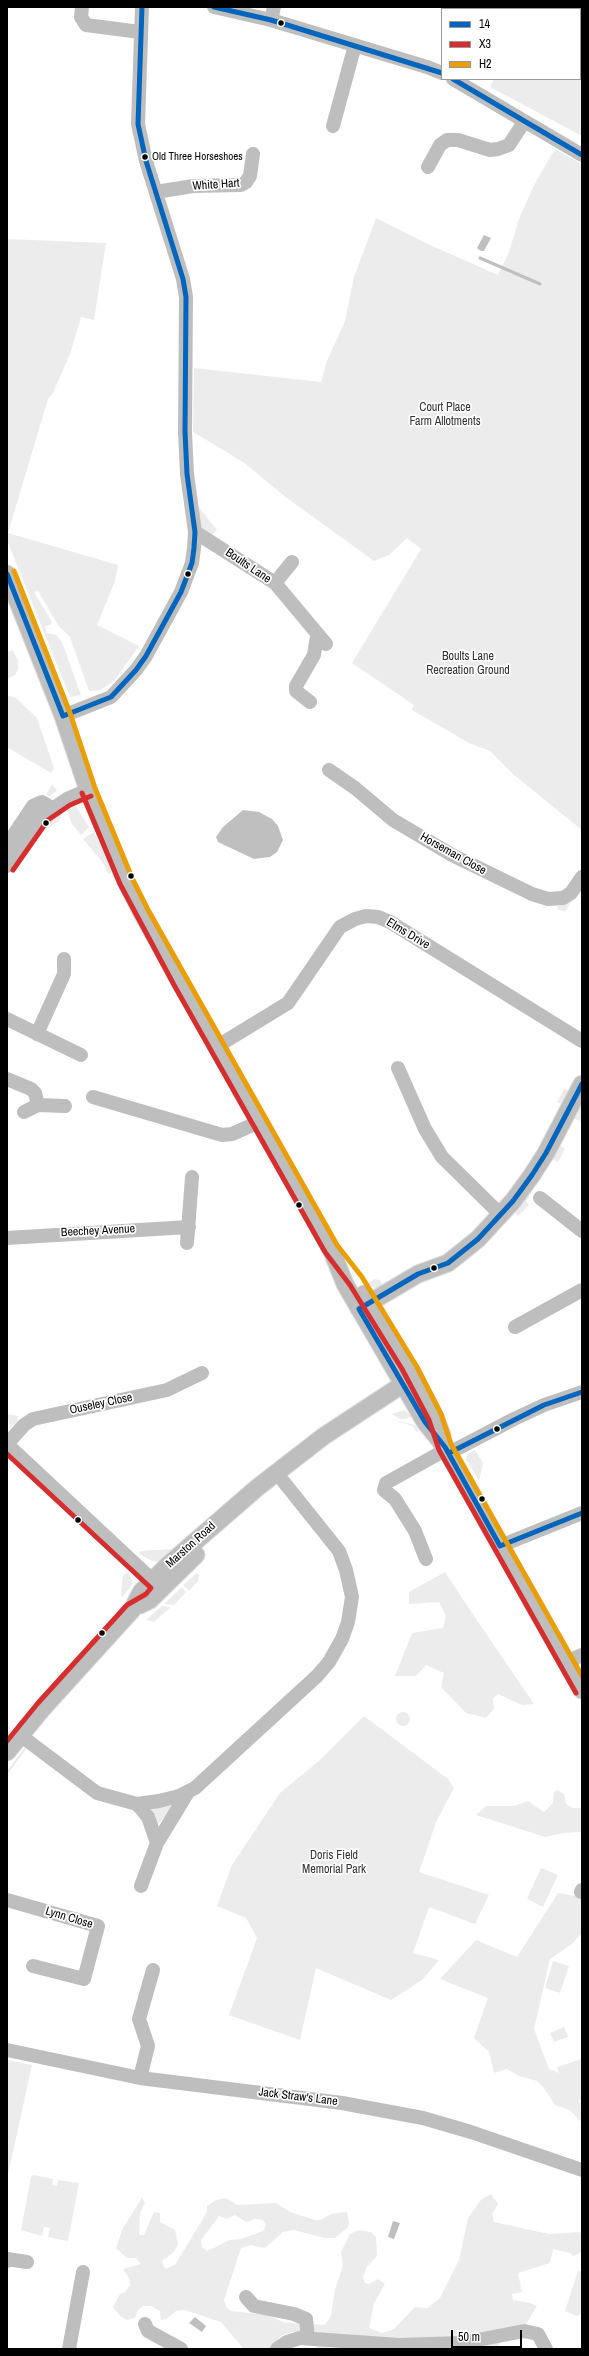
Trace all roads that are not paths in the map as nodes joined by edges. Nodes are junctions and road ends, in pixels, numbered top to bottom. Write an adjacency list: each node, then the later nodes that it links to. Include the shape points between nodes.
1 (82, 7): 5 (street, via 81,17 86,25)
2 (142, 7): 5 (street)
3 (214, 7): 4 (street)
4 (273, 14): 6 (street)
5 (140, 32): 14 (street, via 138,124)
6 (355, 45): 7 (street); 10 (street)
7 (441, 74)
8 (455, 80): 9 (street)
9 (524, 122): 12 (street); 13 (street, via 508,145 498,149 490,150 458,140 447,140 440,145)
10 (333, 126)
11 (253, 154): 14 (street, White Hart, via 250,176 241,185 193,186)
12 (582, 156)
13 (428, 167)
14 (156, 192): 15 (street, via 186,297 185,432 187,474)
15 (195, 532): 18 (street, Boults Lane); 20 (street, via 192,563 186,580 143,661 111,697)
16 (292, 562): 18 (street)
17 (7, 574): 20 (main road)
18 (275, 583): 19 (street, Boults Lane, via 322,640 296,686 296,690)
19 (310, 702)
20 (63, 716): 22 (main road)
21 (329, 770): 26 (street, Horseman Close, via 393,820 452,854 532,894 548,899 563,898 571,893)
22 (88, 790): 23 (street); 31 (main road, via 129,887)
23 (52, 808): 24 (street, via 42,802 33,806); 25 (street, via 36,821)
24 (7, 845)
25 (7, 866)
26 (582, 877)
27 (64, 959): 29 (street, via 64,974)
28 (7, 1019): 29 (street)
29 (37, 1034): 32 (street)
30 (582, 1041): 31 (street, Elms Drive, via 390,922 366,916 355,918 340,927 288,1004)
31 (216, 1047): 40 (main road)
32 (80, 1055)
33 (398, 1068): 43 (street, via 424,1129 442,1157)
34 (7, 1079): 37 (street, via 31,1089 35,1093)
35 (582, 1084): 43 (main road, via 546,1153)
36 (93, 1097): 40 (street, via 222,1135 232,1134)
37 (38, 1105): 38 (street); 39 (street)
38 (65, 1106)
39 (24, 1112)
40 (259, 1122): 48 (main road)
41 (192, 1178): 44 (street, via 188,1205)
42 (540, 1198): 45 (street)
43 (501, 1215): 50 (main road, via 478,1239 442,1266 425,1283 402,1290)
44 (189, 1227): 46 (street, Beechey Avenue); 47 (street)
45 (582, 1231)
46 (7, 1238)
47 (187, 1243)
48 (331, 1249): 50 (main road, via 359,1286); 50 (main road, via 345,1284)
49 (582, 1290): 51 (street)
50 (368, 1311): 53 (main road)
51 (515, 1327)
52 (202, 1374): 56 (street, Ouseley Close, via 167,1390 33,1419)
53 (412, 1383): 55 (main road, Marston Road); 57 (main road, via 424,1422)
54 (582, 1392): 57 (street, via 544,1405)
55 (331, 1437): 58 (main road, Marston Road); 59 (main road, Marston Road)
56 (7, 1444): 63 (street)
57 (447, 1450): 61 (main road); 62 (street, via 385,1485 384,1490 395,1499 415,1531)
58 (283, 1481): 59 (main road, Marston Road); 69 (street, via 339,1552 352,1597 346,1630 329,1662 317,1676)
59 (261, 1491): 63 (main road, Marston Road, via 218,1535)
60 (582, 1513): 61 (street)
61 (500, 1546): 65 (main road)
62 (426, 1559)
63 (157, 1584): 67 (main road, Marston Road, via 150,1600 132,1610)
64 (582, 1655): 65 (street)
65 (566, 1662): 66 (main road)
66 (582, 1690)
67 (20, 1735): 68 (main road, Marston Road); 70 (street, via 90,1789 104,1796)
68 (7, 1752)
69 (188, 1792): 70 (street, via 159,1802); 71 (street)
70 (137, 1804): 71 (street, via 148,1817)
71 (157, 1843): 72 (street)
72 (141, 1886)
73 (7, 1900): 74 (street, Lynn Close, via 98,1926 84,1979)
74 (33, 1966)
75 (153, 1970): 77 (street, via 134,2017 148,2046)
76 (7, 2050): 77 (street, Jack Straw's Lane)
77 (140, 2078): 78 (street, Jack Straw's Lane, via 342,2103 423,2118)
78 (582, 2170)
79 (7, 2261): 80 (street, via 8,2259)
80 (27, 2262)
81 (83, 2272): 86 (street)
82 (246, 2297): 84 (street, via 254,2306 306,2319)
83 (145, 2324): 87 (street, via 148,2331)
84 (308, 2338): 85 (street); 88 (street, via 293,2339)
85 (399, 2347): 89 (street, via 462,2343 529,2331 538,2334)
86 (69, 2349)
87 (181, 2349)
88 (277, 2349)
89 (546, 2349)

